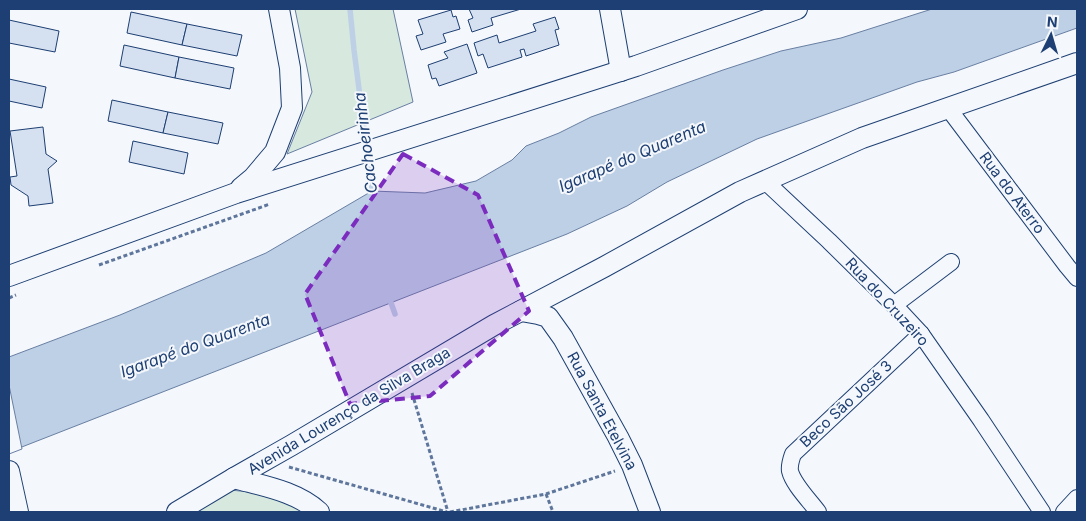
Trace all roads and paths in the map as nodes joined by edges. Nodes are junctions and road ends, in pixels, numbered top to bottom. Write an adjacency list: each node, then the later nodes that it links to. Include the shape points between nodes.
1 (279, 9): 8 (street, via 290,68 292,108 275,152 254,178)
2 (610, 9): 5 (street)
3 (797, 9): 5 (street)
4 (1077, 63): 6 (street, Avenida Lourenço da Silva Braga)
5 (621, 71): 8 (street)
6 (948, 108): 7 (street, Avenida Lourenço da Silva Braga, via 862,138); 11 (street, Rua do Aterro)
7 (765, 181): 12 (street, Rua do Cruzeiro); 13 (street, Avenida Lourenço da Silva Braga)
8 (236, 193): 10 (street)
9 (951, 262): 12 (street)
10 (9, 276)
11 (1077, 278)
12 (894, 304): 14 (street, Rua do Cruzeiro)
13 (521, 310): 15 (street, Avenida Lourenço da Silva Braga); 17 (street, Rua Santa Etelvina, via 548,317 563,338)
14 (921, 334): 28 (street, Beco São José 3, via 793,454 790,472); 29 (street, Rua do Cruzeiro)
15 (407, 377): 16 (street, Avenida Lourenço da Silva Braga); 25 (path)
16 (265, 460): 19 (street, Avenida Lourenço da Silva Braga); 25 (path)
17 (632, 465): 20 (path); 27 (street, Rua Santa Etelvina)
18 (9, 471): 22 (street)
19 (234, 478): 23 (street, Avenida Lourenço da Silva Braga); 24 (street, via 282,490)
20 (546, 494): 25 (path); 26 (path)
21 (1077, 498): 30 (street)
22 (18, 512)
23 (177, 512)
24 (319, 512)
25 (449, 512)
26 (553, 512)
27 (650, 512)
28 (818, 512)
29 (1042, 512)
30 (1064, 512)

